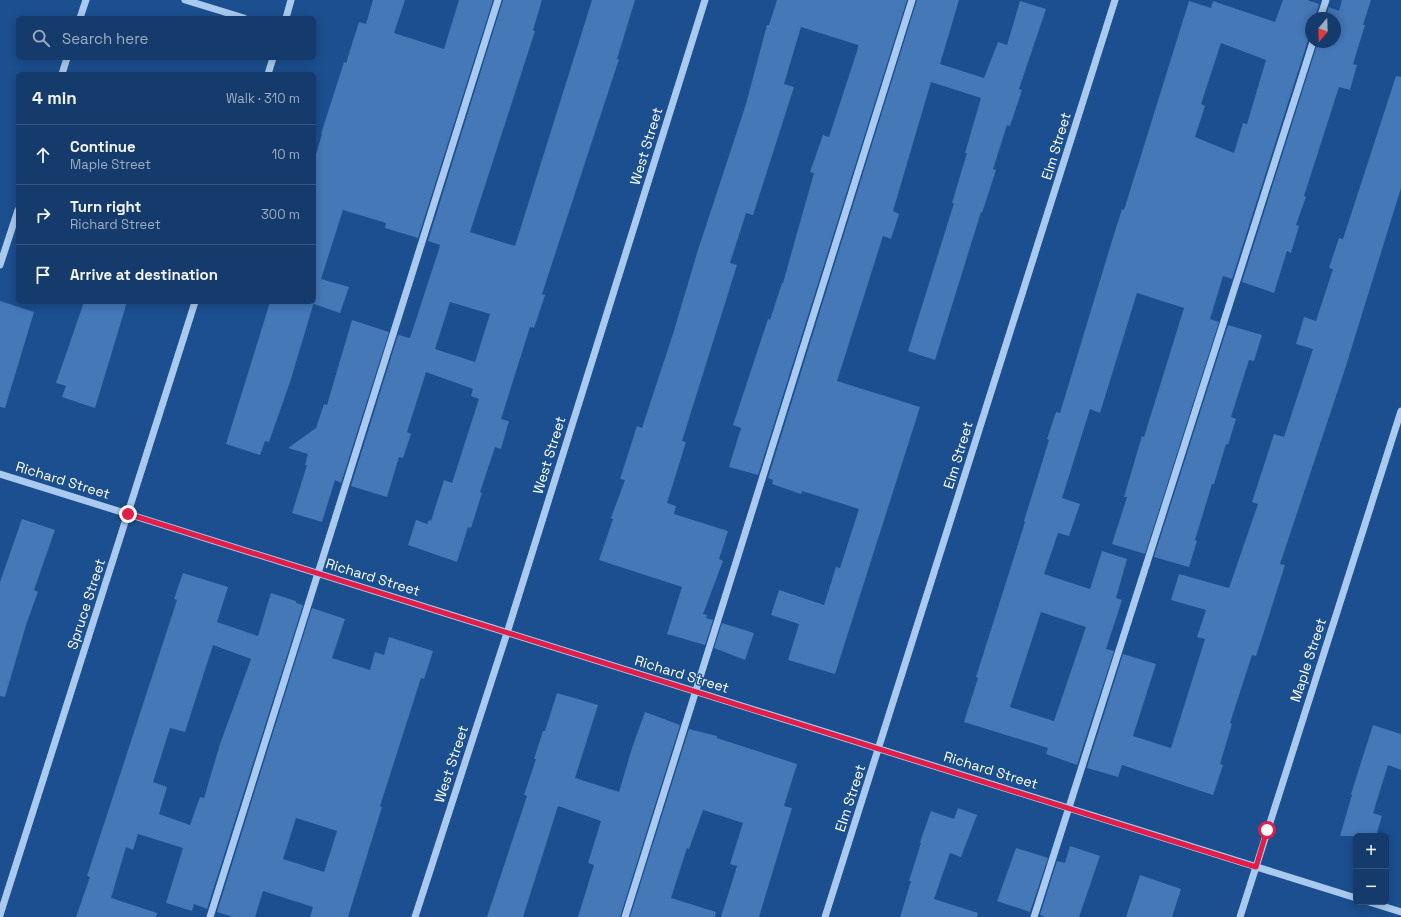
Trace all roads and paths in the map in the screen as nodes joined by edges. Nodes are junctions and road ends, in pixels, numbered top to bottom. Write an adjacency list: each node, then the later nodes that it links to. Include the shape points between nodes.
1 (86, 0): 10 (street)
2 (185, 0): 11 (street)
3 (292, 0): 12 (street)
4 (498, 0): 24 (street)
5 (705, 0): 25 (street, West Street)
6 (912, 0): 26 (street)
7 (1115, 0): 27 (street, Elm Street)
8 (1326, 0): 9 (street)
9 (1322, 12)
10 (81, 16)
11 (237, 16)
12 (287, 16)
13 (1311, 48): 28 (street)
14 (66, 60): 16 (street)
15 (272, 60): 17 (street)
16 (63, 72)
17 (269, 72)
18 (16, 216): 19 (street)
19 (0, 265)
20 (194, 304): 23 (street, Spruce Street)
21 (1401, 411): 29 (street, Maple Street)
22 (0, 474): 23 (street, Richard Street)
23 (128, 514): 24 (street, Richard Street); 33 (street, Spruce Street)
24 (318, 574): 25 (street, Richard Street); 34 (street)
25 (507, 633): 26 (street, Richard Street); 35 (street, West Street)
26 (696, 692): 27 (street, Richard Street); 36 (street)
27 (879, 749): 28 (street, Richard Street); 37 (street, Elm Street)
28 (1069, 808): 29 (street, Richard Street); 38 (street)
29 (1256, 867): 30 (street, Richard Street); 39 (street, Maple Street)
30 (1353, 897)
31 (1378, 905): 32 (street)
32 (1401, 912)
33 (0, 915)
34 (210, 917)
35 (415, 917)
36 (625, 917)
37 (825, 917)
38 (1034, 917)
39 (1240, 917)

